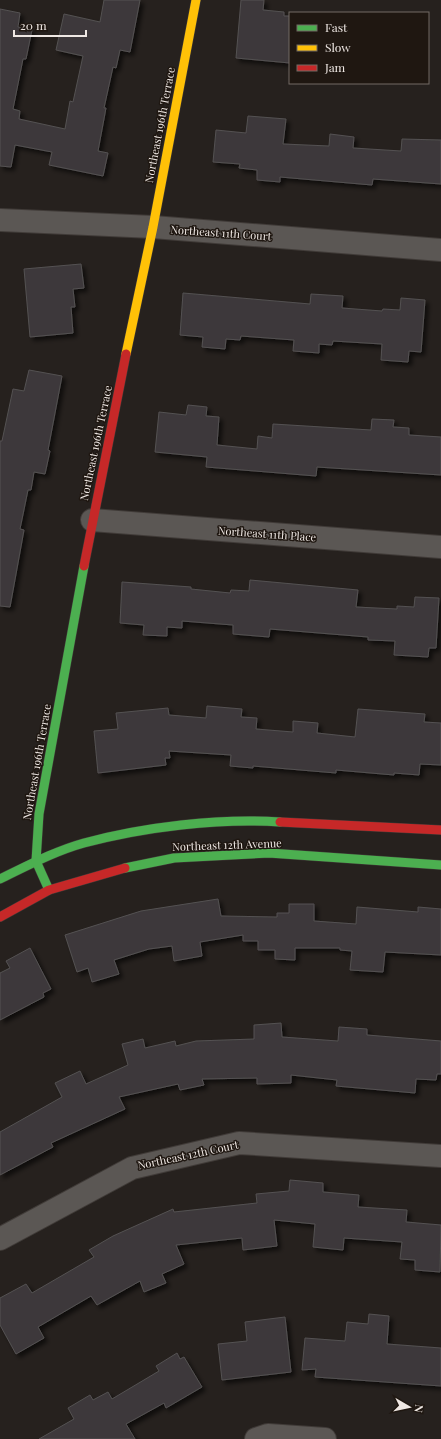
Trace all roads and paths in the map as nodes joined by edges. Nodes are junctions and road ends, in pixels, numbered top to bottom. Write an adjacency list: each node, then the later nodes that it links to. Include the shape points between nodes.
1 (196, 0): 3 (street, Northeast 196th Terrace)
2 (0, 220): 3 (street, Northeast 11th Court)
3 (153, 227): 4 (street, Northeast 11th Court); 5 (street, Northeast 196th Terrace)
4 (441, 250)
5 (92, 520): 6 (street, Northeast 11th Place); 8 (street, Northeast 196th Terrace, via 39,814)
6 (441, 547)
7 (441, 830): 8 (street, Northeast 12th Avenue, via 270,821 173,825 83,843)
8 (36, 861): 10 (street, Northeast 12th Avenue); 11 (street, Northeast 196th Terrace)
9 (441, 865): 11 (street, Northeast 12th Avenue, via 268,853 174,858 107,872)
10 (0, 879)
11 (48, 890): 12 (street, Northeast 12th Avenue)
12 (0, 917)
13 (441, 1156): 14 (street, Northeast 12th Court, via 239,1143 132,1168)
14 (0, 1239)
15 (256, 1439): 16 (street, via 268,1435)
16 (325, 1439)

